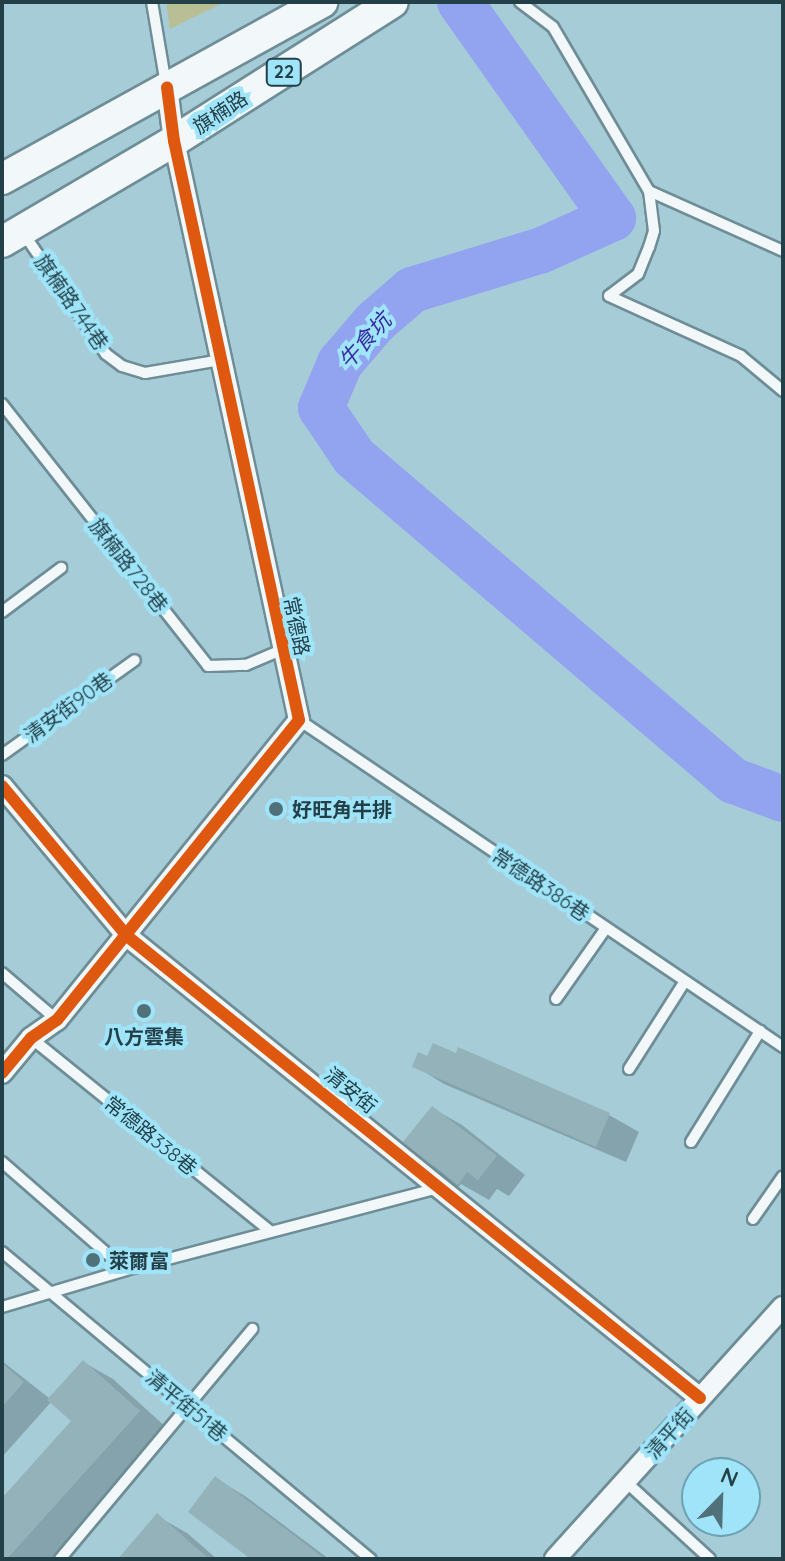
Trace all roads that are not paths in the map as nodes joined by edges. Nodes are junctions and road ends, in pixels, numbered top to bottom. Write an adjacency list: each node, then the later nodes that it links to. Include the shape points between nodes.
1 (152, 2): 5 (lane)
2 (322, 2): 5 (main road, 22)
3 (393, 2): 6 (main road, 旗楠路 / 22)
4 (520, 2): 8 (lane, via 553,27)
5 (167, 87): 6 (street, 常德路); 7 (main road, 22)
6 (174, 141): 9 (main road, 旗楠路 / 22); 11 (street, 常德路)
7 (2, 179)
8 (649, 191): 10 (lane); 12 (lane, via 654,231 649,247 638,274 609,296 741,356)
9 (12, 236): 11 (lane, 旗楠路744巷, via 106,354 122,366 145,373)
10 (783, 251)
11 (220, 360): 16 (street, 常德路)
12 (783, 391)
13 (2, 404): 16 (lane, 旗楠路728巷, via 208,666 246,665)
14 (61, 568): 15 (lane)
15 (2, 612)
16 (282, 650): 18 (street, 常德路)
17 (135, 660): 19 (lane, 清安街90巷)
18 (299, 720): 21 (lane, 常德路386巷); 22 (street)
19 (2, 755)
20 (2, 786): 22 (street, 清安街)
21 (606, 928): 24 (lane, 常德路386巷); 25 (lane)
22 (127, 936): 26 (street); 35 (street, 清安街)
23 (2, 973): 26 (lane)
24 (685, 981): 27 (lane, 常德路386巷); 30 (lane)
25 (556, 999)
26 (57, 1020): 28 (street)
27 (760, 1031): 29 (lane, 常德路386巷); 32 (lane)
28 (31, 1038): 31 (street); 37 (lane, 常德路338巷)
29 (783, 1047)
30 (629, 1069)
31 (2, 1073)
32 (691, 1142)
33 (2, 1162): 39 (lane)
34 (783, 1176): 36 (lane)
35 (441, 1188): 37 (lane); 44 (street, 清安街)
36 (753, 1219)
37 (270, 1231): 39 (lane)
38 (2, 1252): 40 (lane, 清平街51巷)
39 (126, 1270): 40 (lane)
40 (54, 1292): 41 (lane); 45 (lane, 清平街51巷)
41 (2, 1307)
42 (783, 1307): 44 (street, 清平街)
43 (252, 1329): 45 (lane)
44 (700, 1398): 46 (street, 清平街)
45 (188, 1405): 47 (lane); 48 (lane, 清平街51巷)
46 (625, 1481): 49 (street, 清平街); 50 (lane)
47 (60, 1559)
48 (371, 1559)
49 (555, 1559)
50 (710, 1559)

